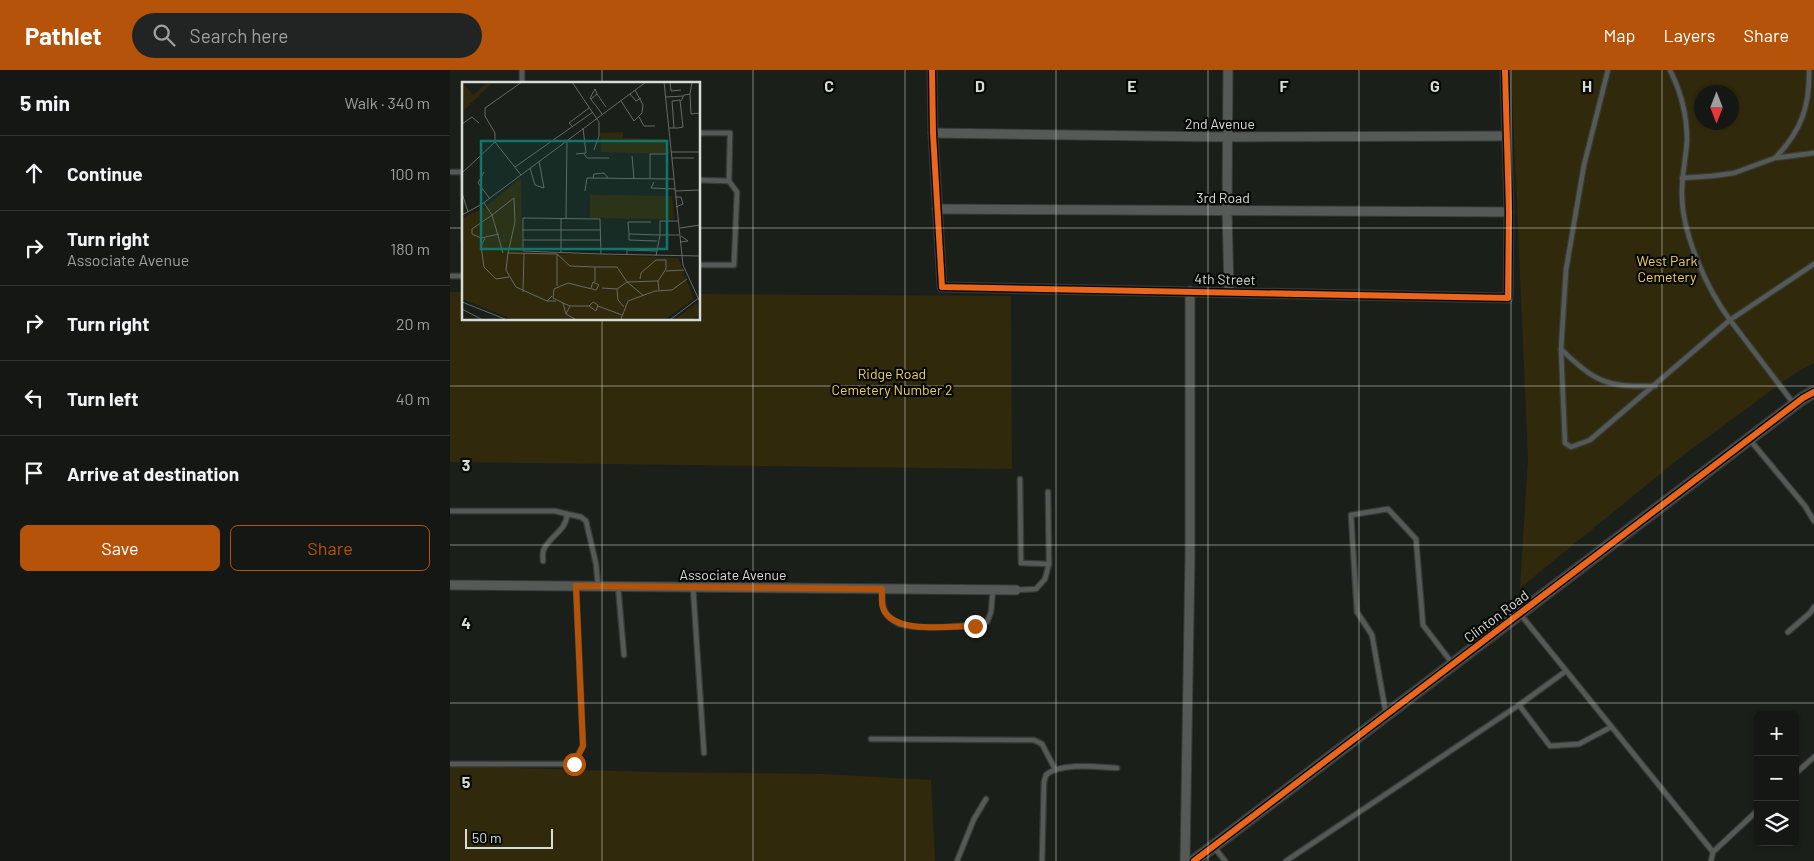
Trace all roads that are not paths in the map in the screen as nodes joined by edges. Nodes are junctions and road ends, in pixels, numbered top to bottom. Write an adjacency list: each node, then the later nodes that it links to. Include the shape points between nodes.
1 (932, 70): 8 (street)
2 (1228, 70): 10 (street)
3 (1505, 70): 9 (street)
4 (1608, 70): 24 (lane, via 1580,184 1566,270)
5 (1670, 70): 13 (lane, via 1686,116)
6 (1809, 70): 12 (lane, via 1810,89 1802,120)
7 (700, 133): 15 (lane, via 730,133)
8 (933, 133): 10 (street, 2nd Avenue); 16 (street)
9 (1506, 136): 10 (street, 2nd Avenue); 18 (street)
10 (1227, 137): 17 (street)
11 (1814, 153): 12 (lane)
12 (1775, 158): 13 (lane, via 1734,173)
13 (1682, 178): 23 (lane, via 1683,212 1692,248)
14 (700, 180): 15 (lane)
15 (729, 181): 20 (lane, via 737,192 734,265)
16 (938, 209): 17 (street, 3rd Road); 21 (street, 4th Street, via 942,287)
17 (1227, 210): 18 (street, 3rd Road); 22 (street)
18 (1509, 212): 22 (street, 4th Street, via 1508,298)
19 (1814, 264): 23 (lane)
20 (700, 266)
21 (1190, 291): 22 (street, 4th Street); 66 (street)
22 (1229, 291)
23 (1730, 320): 25 (lane); 27 (lane)
24 (1562, 349): 25 (lane, via 1583,370 1602,381 1626,386); 25 (lane, via 1565,443 1571,447 1590,440)
25 (1655, 386)
26 (1814, 392): 27 (street, Clinton Road)
27 (1794, 405): 28 (street, Clinton Road)
28 (1750, 439): 33 (lane); 45 (street, Clinton Road)
29 (1020, 479): 35 (lane, via 1021,563)
30 (1048, 492): 35 (lane)
31 (450, 511): 32 (lane, via 555,511)
32 (567, 514): 34 (lane, via 563,527 543,550); 38 (lane, via 586,521)
33 (1814, 521)
34 (543, 561)
35 (1050, 564): 43 (lane, via 1036,590)
36 (450, 585): 37 (street, Associate Avenue)
37 (576, 586): 38 (street, Associate Avenue); 56 (lane, via 583,746 574,764)
38 (598, 586): 39 (street, Associate Avenue)
39 (618, 586): 40 (street, Associate Avenue); 47 (lane)
40 (693, 587): 41 (street, Associate Avenue); 54 (lane)
41 (882, 589): 42 (street, Associate Avenue); 42 (lane, via 886,614 897,623 912,627 975,626 987,622)
42 (993, 590): 43 (street, Associate Avenue)
43 (1016, 590)
44 (1814, 607): 46 (lane)
45 (1520, 614): 48 (street, Clinton Road); 49 (lane)
46 (1788, 632)
47 (624, 655)
48 (1453, 664): 51 (street, Clinton Road); 51 (lane, via 1423,624 1416,539 1388,509 1351,515 1357,612 1372,635)
49 (1566, 671): 50 (lane); 52 (lane)
50 (1519, 705): 52 (lane, via 1550,746 1579,744); 69 (lane)
51 (1387, 715): 62 (street, Clinton Road)
52 (1611, 727): 63 (lane)
53 (871, 739): 58 (lane, via 1034,740 1042,744)
54 (704, 753)
55 (1814, 757): 59 (lane)
56 (450, 764)
57 (1118, 768): 58 (lane, via 1070,767)
58 (1056, 770): 65 (lane, via 1046,775 1044,782)
59 (1799, 770)
60 (986, 799): 64 (lane)
61 (1754, 814): 63 (lane)
62 (1214, 846): 67 (street, Clinton Road); 68 (lane)
63 (1713, 852): 70 (lane)
64 (957, 861)
65 (1042, 861)
66 (1185, 861)
67 (1194, 861)
68 (1225, 861)
69 (1286, 861)
70 (1711, 861)

